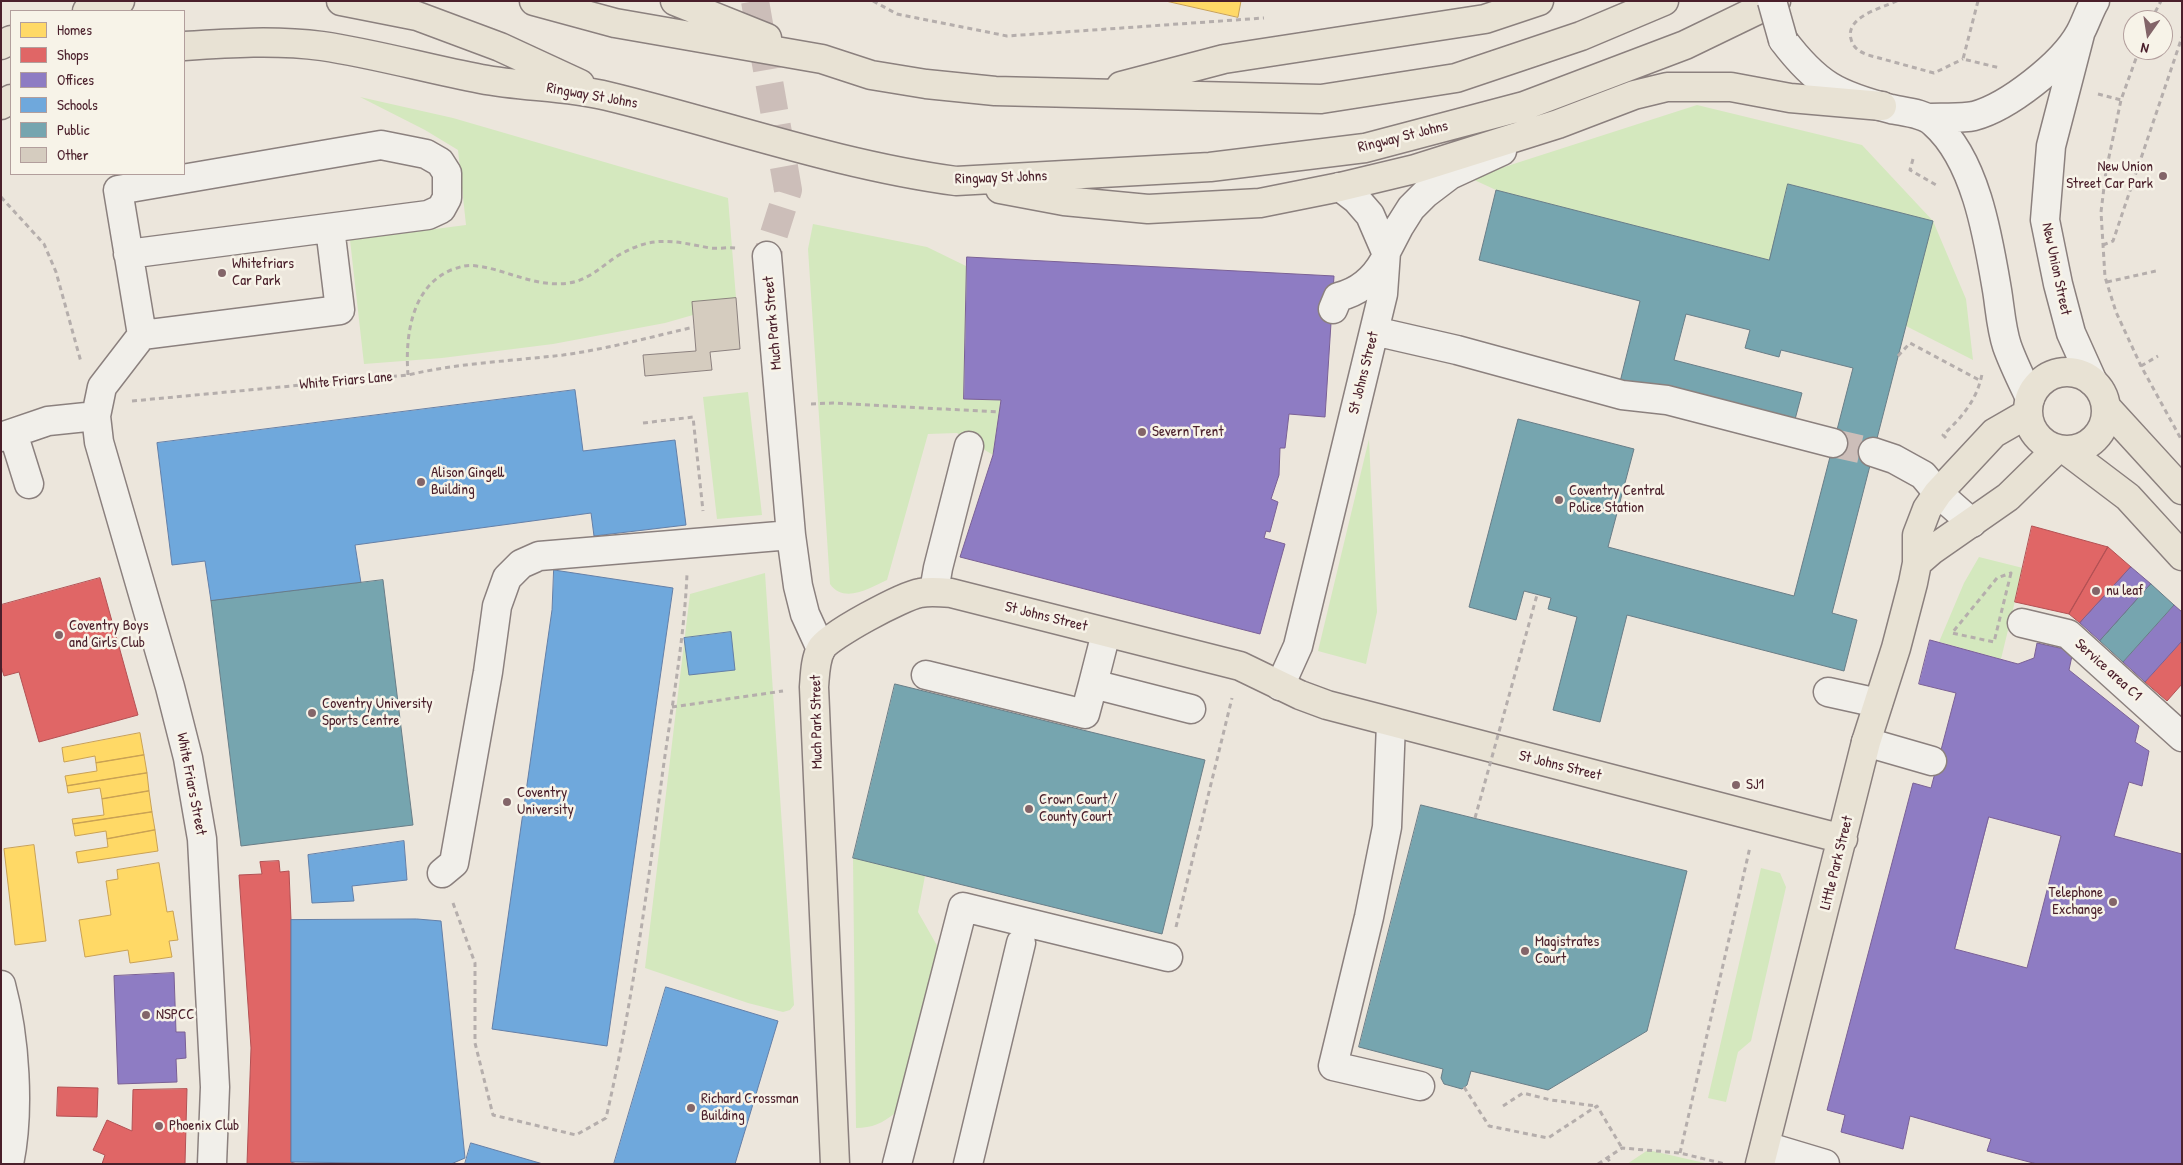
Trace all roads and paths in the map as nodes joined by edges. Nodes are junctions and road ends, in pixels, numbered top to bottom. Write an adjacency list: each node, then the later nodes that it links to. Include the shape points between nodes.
1 (120, 1): 13 (main road)
2 (341, 1): 23 (main road, via 417,16 500,48)
3 (534, 1): 19 (main road, via 615,23)
4 (675, 1): 19 (main road)
5 (874, 1): 14 (path, via 897,14 1007,36)
6 (1539, 1): 22 (main road, via 1485,19 1224,59)
7 (1664, 1): 22 (main road, via 1581,36 1456,78 1321,99)
8 (1772, 1): 24 (street, bridge, via 1783,40 1818,80 1841,93)
9 (1776, 1): 27 (main road, Ringway St Johns, via 1684,46 1524,106 1365,148 1210,167)
10 (1896, 1): 20 (path, via 1858,19 1851,27 1852,44 1859,51 1934,73)
11 (1978, 1): 17 (path)
12 (2094, 1): 15 (street)
13 (90, 10)
14 (1268, 18)
15 (2080, 34): 25 (street, via 2026,90 2000,106 1973,116); 48 (street, New Union Street, via 2051,146 2045,220 2070,333)
16 (2182, 37): 31 (path, via 2113,242)
17 (1967, 44)
18 (185, 46): 23 (main road, Ringway St Johns, via 249,42 321,46 482,79)
19 (822, 59): 22 (main road, via 871,75 926,84 995,91)
20 (1963, 59)
21 (2135, 60): 31 (path, via 2121,100 2106,171 2101,212)
22 (1093, 93)
23 (604, 95): 27 (main road, Ringway St Johns, via 804,150)
24 (1882, 106): 25 (street); 26 (main road, via 1790,98 1731,87 1667,87 1634,95)
25 (1928, 118): 49 (street, via 1956,150 1972,184 1992,264 2007,345)
26 (1558, 124): 28 (main road, via 1415,169); 34 (street, St Johns Street, via 1450,175 1425,194 1399,226)
27 (956, 181): 28 (main road, via 1064,202 1148,209 1260,203)
28 (1340, 187): 34 (street, St Johns Street, via 1370,215)
29 (1, 197): 45 (path, via 44,244 56,272)
30 (330, 228): 32 (street); 32 (street, via 428,215 441,209 447,198 447,173 440,162 426,154 381,145 118,190); 40 (street, via 340,310)
31 (2103, 245): 36 (path)
32 (128, 254): 40 (street)
33 (767, 256): 46 (path, via 748,249 654,241 618,256 590,275 571,283 558,284 462,266 434,280 424,289 416,305 406,357); 51 (street, Much Park Street)
34 (1385, 256): 37 (street, via 1377,274 1360,289 1338,297); 39 (street, St Johns Street, via 1383,294)
35 (2156, 271): 36 (path)
36 (2107, 282): 44 (path, via 2116,312)
37 (1333, 310)
38 (694, 327): 46 (path, White Friars Lane, via 566,354)
39 (1374, 331): 58 (street, via 1622,395 1667,400); 79 (street, St Johns Street, via 1298,646)
40 (142, 335): 53 (street, White Friars Street, via 102,387)
41 (1898, 356): 47 (path, via 1910,343)
42 (2158, 356): 44 (path)
43 (1984, 365): 47 (path)
44 (2141, 366): 57 (path)
45 (82, 368)
46 (408, 375): 53 (path, White Friars Lane, via 116,403)
47 (1981, 381): 56 (path, via 1964,414 1943,435)
48 (2093, 382): 49 (main road, via 2077,373 2058,372 2039,384); 50 (main road)
49 (2029, 406): 60 (main road, via 2036,436); 64 (main road, Little Park Street, via 1994,432)
50 (2106, 406): 60 (main road, via 2103,424 2095,437 2084,445); 63 (main road)
51 (780, 409): 52 (path, via 833,403); 66 (street, Much Park Street)
52 (999, 412)
53 (96, 416): 55 (street, via 48,421); 105 (street, White Friars Street, via 98,442 188,758 202,839 215,1087)
54 (643, 423): 67 (path, via 692,417)
55 (7, 435): 62 (street)
56 (1948, 440)
57 (2182, 440)
58 (1834, 442)
59 (969, 446): 70 (street)
60 (2062, 449): 65 (main road, via 2008,497); 68 (main road, via 2128,496)
61 (1873, 452): 64 (street, via 1909,466 1923,475)
62 (29, 484)
63 (2182, 490)
64 (1938, 493): 65 (street); 69 (main road, Little Park Street, via 1927,509 1918,535)
65 (1972, 523): 69 (main road)
66 (791, 535): 67 (street); 75 (street, Much Park Street, via 803,605)
67 (698, 542): 83 (path, via 686,596); 92 (street, via 539,556 521,564 507,578 497,606 454,863)
68 (2182, 556)
69 (1917, 563): 82 (main road, Little Park Street, via 1896,648)
70 (934, 591): 73 (main road, St Johns Street); 75 (main road, St Johns Street, via 919,593 891,605 840,633)
71 (1537, 595): 90 (path, bridge)
72 (2022, 623): 86 (street, Service area C1, via 2068,634)
73 (1106, 633): 76 (main road, St Johns Street); 78 (street)
74 (1994, 642): 74 (path, via 1952,633 1997,578 2011,573)
75 (821, 649): 80 (main road, Much Park Street)
76 (1240, 666): 79 (main road, St Johns Street); 94 (path)
77 (926, 675): 78 (street, via 1085,714)
78 (1093, 684): 84 (street)
79 (1280, 686): 85 (main road, St Johns Street, via 1327,705)
80 (814, 687): 83 (path); 106 (main road, Much Park Street)
81 (1828, 692): 82 (street)
82 (1878, 703): 87 (main road, Little Park Street)
83 (672, 707): 92 (path, via 635,975 606,1118 576,1135 493,1115 476,1043 475,963)
84 (1191, 709)
85 (1391, 723): 89 (main road, St Johns Street); 96 (street, via 1387,827 1333,1066)
86 (2182, 737)
87 (1866, 742): 88 (street); 91 (main road, Little Park Street)
88 (1932, 761)
89 (1758, 816): 91 (main road, St Johns Street); 101 (path)
90 (1475, 818)
91 (1843, 839): 102 (main road, Little Park Street)
92 (442, 873)
93 (1021, 943): 108 (street)
94 (1168, 957): 107 (street, via 964,907)
95 (1, 985): 104 (street, via 9,1015 16,1114)
96 (1420, 1086)
97 (1464, 1087): 99 (path, via 1490,1126 1548,1138)
98 (1503, 1106): 99 (path, via 1523,1093)
99 (1597, 1106): 100 (path)
100 (1622, 1148): 101 (path); 103 (path)
101 (1680, 1153): 111 (path)
102 (1762, 1155): 112 (street)
103 (1607, 1157): 109 (path); 110 (path)
104 (9, 1164)
105 (212, 1164)
106 (835, 1164)
107 (897, 1164)
108 (968, 1164)
109 (1598, 1164)
110 (1611, 1164)
111 (1725, 1164)
112 (1825, 1164)

